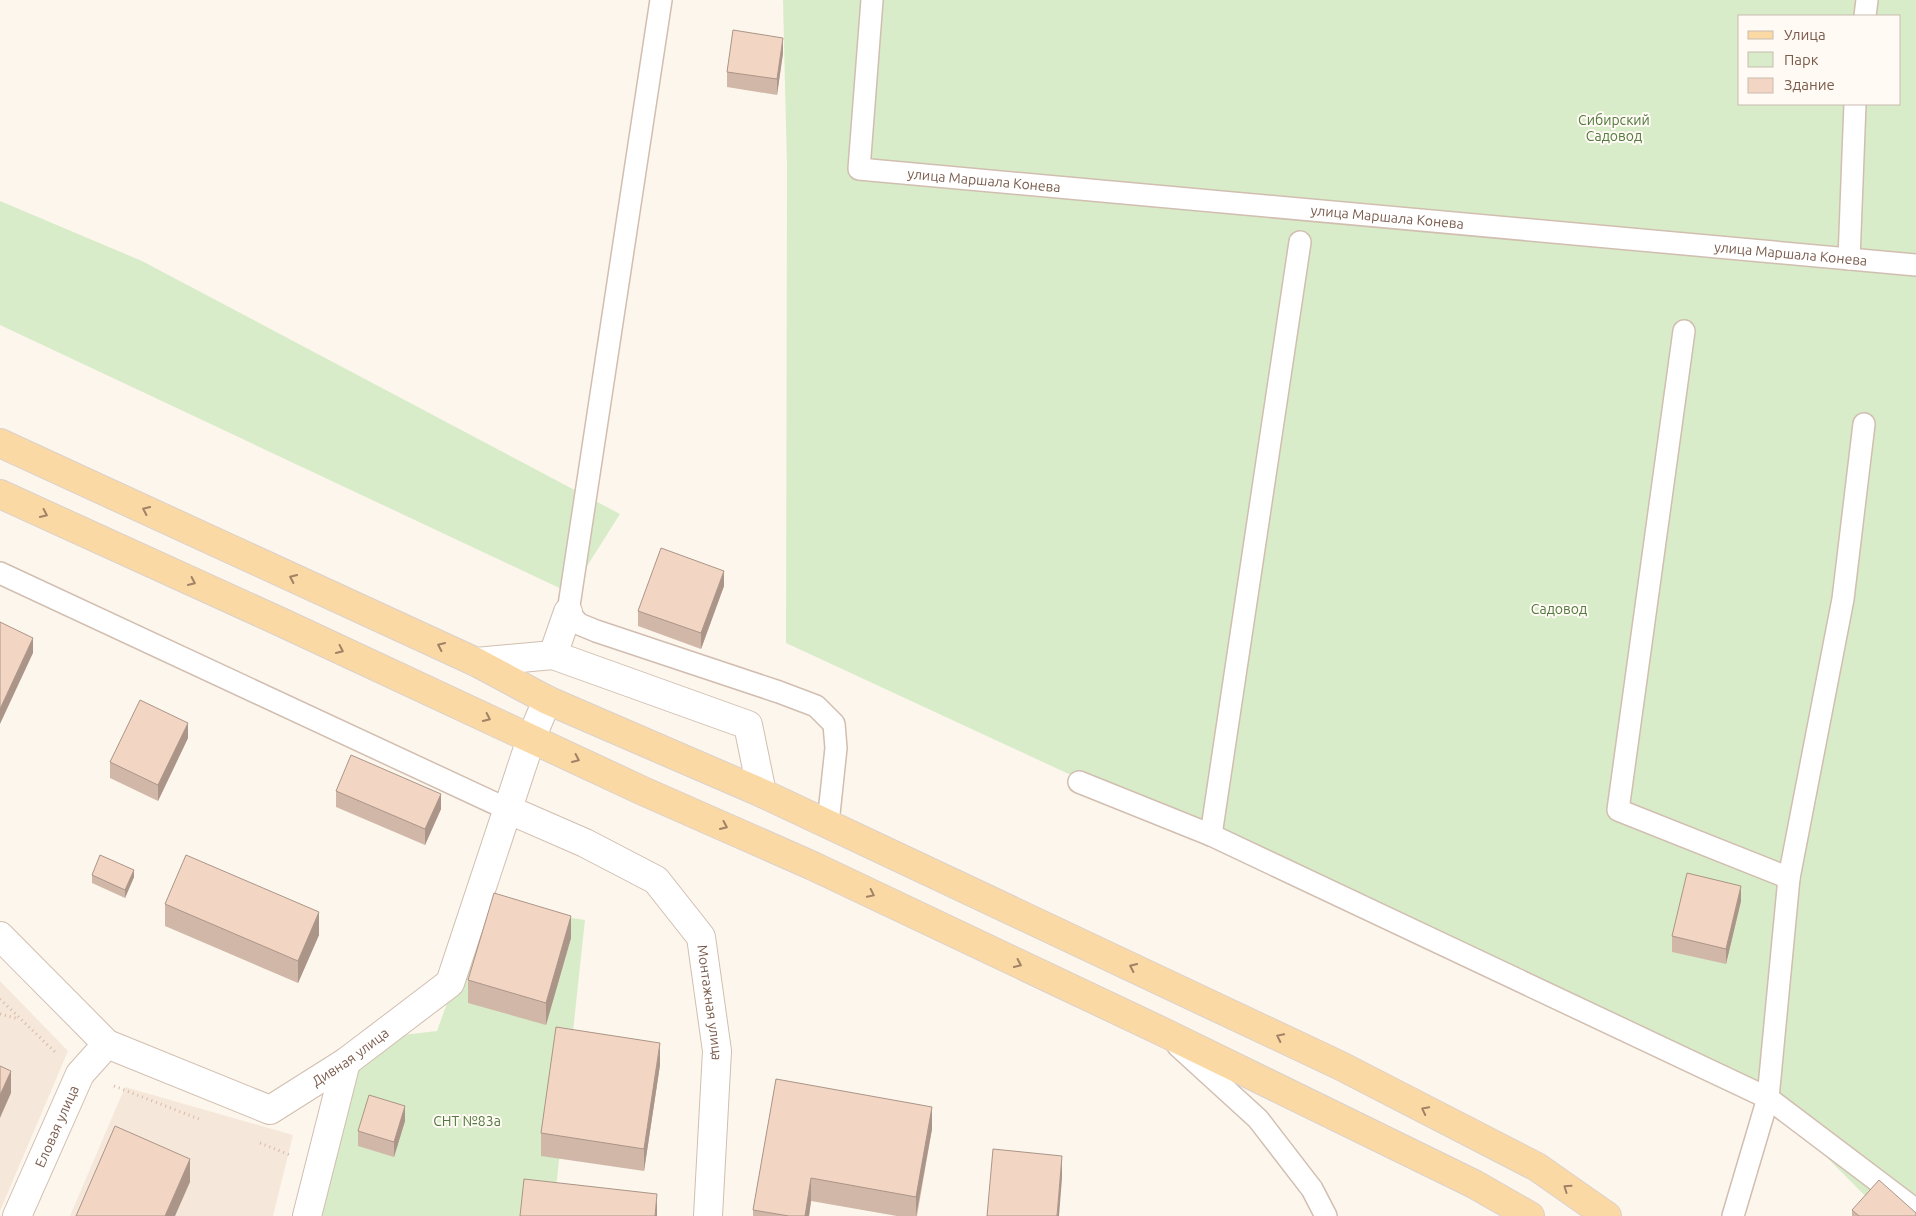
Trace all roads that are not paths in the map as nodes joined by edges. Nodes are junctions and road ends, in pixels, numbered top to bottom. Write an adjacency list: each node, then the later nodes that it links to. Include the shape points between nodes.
1 (661, 0): 14 (lane)
2 (872, 0): 7 (lane, улица Маршала Конева, via 859,169)
3 (1867, 0): 4 (lane)
4 (1865, 15)
5 (1855, 105): 7 (lane)
6 (1300, 242): 23 (lane)
7 (1849, 259): 8 (lane, улица Маршала Конева)
8 (1916, 265)
9 (1684, 331): 24 (lane, via 1618,810)
10 (1864, 424): 24 (lane, via 1843,600)
11 (0, 443): 16 (main road, one-way to 11)
12 (0, 494): 18 (main road, one-way to 18)
13 (0, 573): 21 (lane)
14 (568, 612): 15 (street); 22 (lane, via 579,624 596,631 816,706 834,724 836,748)
15 (553, 655): 16 (street); 20 (street, via 748,724)
16 (476, 662): 17 (main road)
17 (547, 700): 18 (street, Дивная улица); 20 (main road)
18 (531, 739): 21 (street, Дивная улица); 26 (main road, one-way to 26, via 813,866)
19 (1078, 782): 23 (lane)
20 (762, 793): 22 (main road)
21 (508, 809): 28 (street, Дивная улица, via 450,983); 33 (street, Монтажная улица, via 585,843 656,880 701,937 717,1051)
22 (828, 823): 36 (main road, one-way to 22, via 1537,1167 1341,1066)
23 (1211, 835): 29 (lane)
24 (1790, 878): 29 (lane)
25 (0, 936): 27 (street, Дивная улица)
26 (1163, 1032): 34 (lane, via 1258,1119 1312,1189); 35 (main road, via 1474,1184)
27 (107, 1044): 28 (street, Дивная улица, via 270,1110); 31 (street, Еловая улица, via 80,1074)
28 (346, 1062): 32 (street)
29 (1768, 1098): 30 (lane); 37 (lane)
30 (1916, 1210)
31 (17, 1216)
32 (307, 1216)
33 (708, 1216)
34 (1326, 1216)
35 (1530, 1216)
36 (1607, 1216)
37 (1733, 1216)

